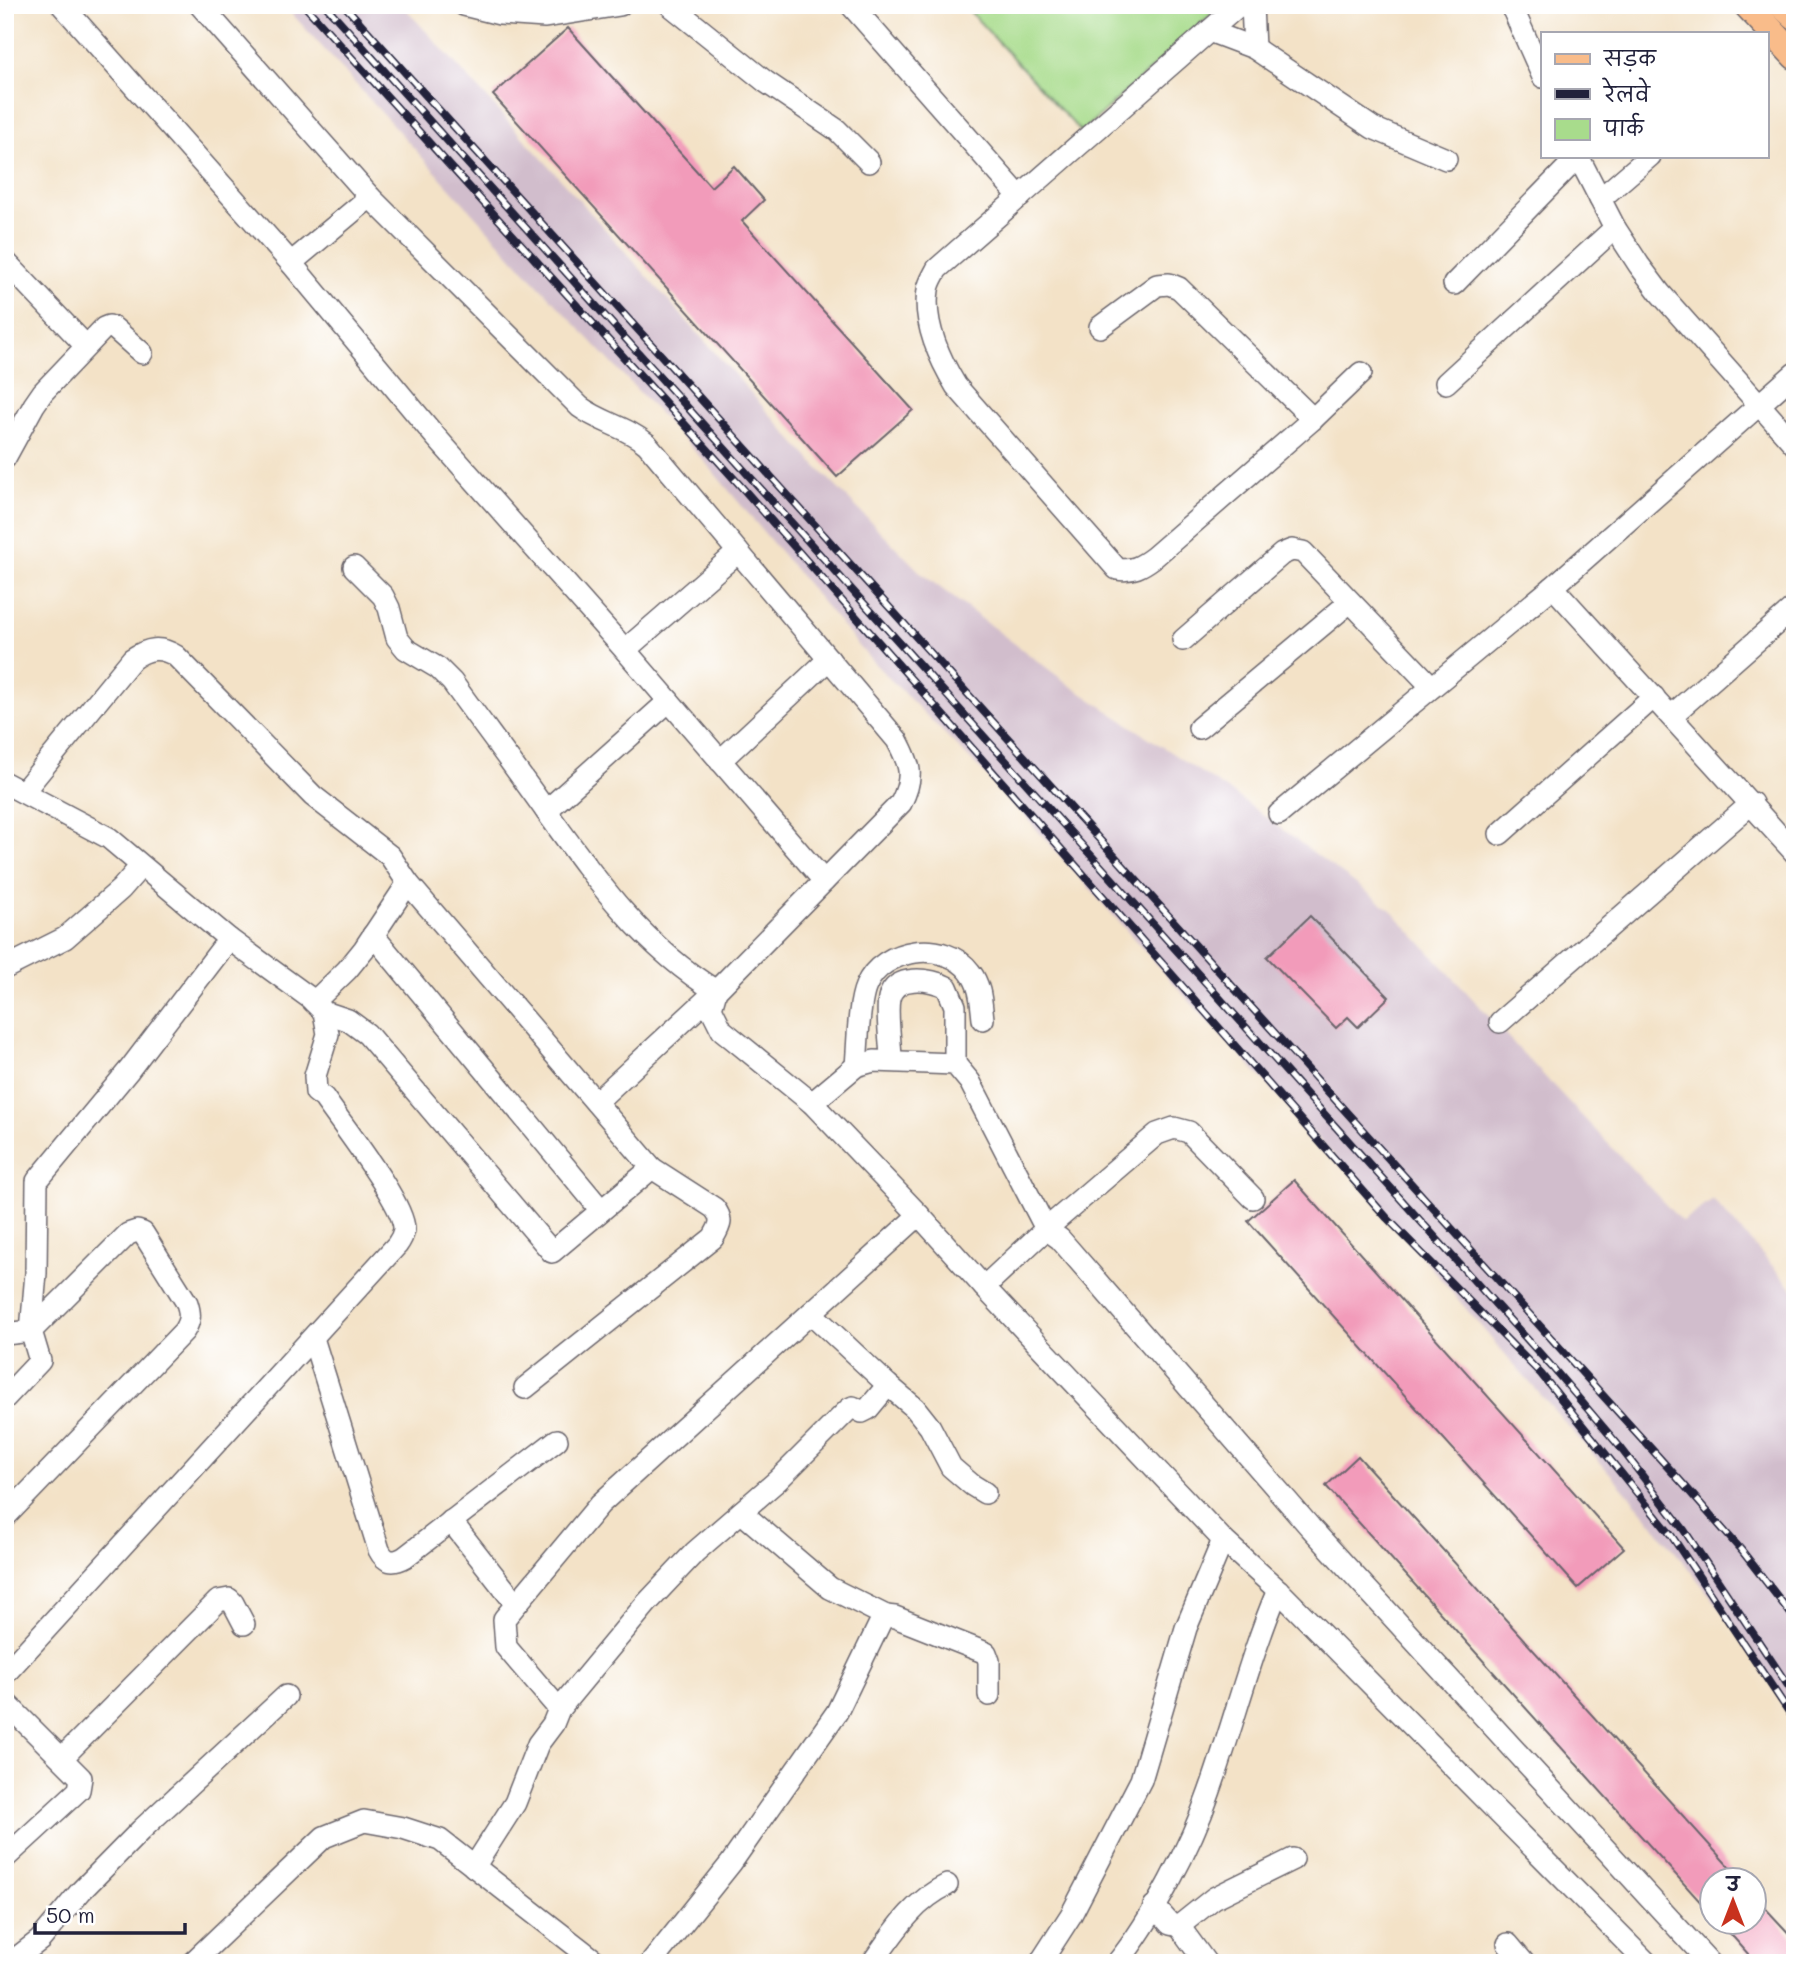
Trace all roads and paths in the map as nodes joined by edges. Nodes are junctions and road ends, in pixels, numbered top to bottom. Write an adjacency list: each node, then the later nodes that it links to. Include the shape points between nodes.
1 (62, 5): 28 (street)
2 (200, 5): 23 (street)
3 (464, 5): 12 (street, via 500,14 545,17)
4 (620, 5): 12 (street)
5 (670, 5): 22 (street, via 766,82 837,130)
6 (851, 5): 24 (street)
7 (1239, 5): 14 (street)
8 (1252, 5): 15 (street)
9 (1511, 5): 17 (street)
10 (1783, 5): 13 (main road)
11 (1749, 6): 16 (main road)
12 (590, 8)
13 (1795, 17)
14 (1209, 31): 15 (street); 24 (street)
15 (1254, 48): 21 (street, via 1373,128)
16 (1795, 55)
17 (1541, 72)
18 (1577, 158): 29 (street)
19 (1580, 158): 25 (street)
20 (1648, 158): 25 (street)
21 (1446, 159)
22 (869, 162)
23 (370, 197): 28 (street); 40 (street, via 580,407 647,444)
24 (1020, 197): 37 (street, via 937,269 928,287 934,340 956,386 1117,569 1134,569 1154,557)
25 (1600, 199): 26 (street)
26 (1615, 228): 35 (street); 36 (street, via 1660,293)
27 (5, 261): 31 (street)
28 (291, 263): 46 (street, via 435,436)
29 (1454, 284)
30 (1101, 327): 37 (street, via 1157,285 1179,288)
31 (86, 346): 32 (street, via 109,326); 39 (street, via 34,405)
32 (142, 354)
33 (1361, 373): 37 (street)
34 (1795, 373): 36 (street)
35 (1446, 383)
36 (1758, 403): 38 (street); 42 (street)
37 (1313, 419)
38 (1795, 445)
39 (6, 454)
40 (738, 552): 46 (street); 47 (street)
41 (354, 567): 56 (street, via 383,596 397,638 452,682)
42 (1553, 587): 48 (street); 49 (street)
43 (1350, 602): 45 (street, via 1303,552 1292,550); 48 (street); 52 (street)
44 (1795, 607): 51 (street)
45 (1182, 640)
46 (625, 650): 50 (street)
47 (829, 659): 53 (street); 61 (street, via 897,740 911,771 901,803)
48 (1432, 687): 57 (street)
49 (1654, 696): 51 (street); 58 (street)
50 (669, 701): 53 (street); 56 (street)
51 (1671, 716): 55 (street)
52 (1199, 728)
53 (720, 761): 61 (street)
54 (14, 788): 60 (street, via 109,838); 62 (street, via 132,659 142,651 166,650 313,796 390,856)
55 (1752, 803): 59 (street); 69 (street)
56 (546, 811): 66 (street, via 619,907 667,957)
57 (1279, 814)
58 (1500, 834)
59 (1795, 853)
60 (141, 866): 64 (street); 65 (street, via 65,937)
61 (824, 881): 66 (street)
62 (408, 883): 63 (street); 73 (street)
63 (373, 935): 67 (street); 77 (street)
64 (229, 939): 67 (street); 82 (street, via 37,1181)
65 (5, 968)
66 (716, 991): 73 (street); 74 (street, via 711,1008 722,1030)
67 (319, 1007): 77 (street, via 367,1034 552,1252); 84 (street, via 328,1034 315,1076 316,1092 390,1194 404,1231 397,1245)
68 (983, 1019): 72 (street, via 980,989 965,966 948,955 897,955 866,984)
69 (1500, 1022)
70 (891, 1061): 71 (street); 71 (street, via 889,997 905,982 930,980 947,987 955,1006); 72 (street)
71 (955, 1064): 79 (street, via 970,1082)
72 (856, 1066): 74 (street)
73 (596, 1102): 75 (street)
74 (812, 1103): 78 (street)
75 (652, 1168): 77 (street); 86 (street, via 714,1208 721,1224 713,1238)
76 (1252, 1198): 79 (street, via 1189,1132 1174,1128 1157,1134)
77 (601, 1210)
78 (919, 1215): 80 (street); 81 (street)
79 (1046, 1229): 80 (street); 121 (street, via 1060,1239 1310,1527)
80 (984, 1287): 93 (street)
81 (811, 1312): 85 (street); 95 (street, via 600,1504)
82 (31, 1332): 83 (street); 87 (street, via 40,1361); 91 (street, via 136,1231 143,1233 190,1312 184,1332)
83 (5, 1335)
84 (313, 1338): 92 (street, via 383,1557 397,1562); 98 (street)
85 (888, 1385): 89 (street, via 930,1427 951,1467); 90 (street, via 868,1409 849,1409)
86 (525, 1388)
87 (5, 1398)
88 (557, 1440): 92 (street)
89 (985, 1493)
90 (741, 1512): 96 (street, via 830,1588); 102 (street, via 646,1604)
91 (5, 1517)
92 (451, 1521): 95 (street)
93 (1223, 1540): 94 (street); 116 (street, via 1186,1628 1141,1780 1071,1915)
94 (1278, 1590): 108 (street, via 1208,1796); 120 (street)
95 (516, 1604): 102 (street, via 504,1619 506,1647)
96 (886, 1616): 99 (street, via 986,1653); 114 (street, via 837,1712 732,1863)
97 (244, 1624): 103 (street, via 229,1599 218,1601)
98 (5, 1674)
99 (989, 1695)
100 (286, 1696): 111 (street, via 141,1829 40,1940)
101 (5, 1702): 103 (street)
102 (559, 1709): 106 (street, via 538,1744 515,1803)
103 (62, 1758): 104 (street, via 81,1778 79,1790)
104 (5, 1858)
105 (1293, 1859): 109 (street, via 1214,1898)
106 (474, 1867): 112 (street, via 440,1840 364,1821 324,1837); 113 (street)
107 (947, 1885): 115 (street, via 906,1917)
108 (1154, 1906): 109 (street, via 1170,1924); 117 (street)
109 (1179, 1926): 118 (street)
110 (1508, 1944): 119 (street)
111 (10, 1963)
112 (192, 1963)
113 (598, 1963)
114 (651, 1963)
115 (872, 1963)
116 (1040, 1963)
117 (1118, 1963)
118 (1206, 1963)
119 (1524, 1963)
120 (1647, 1963)
121 (1710, 1963)

